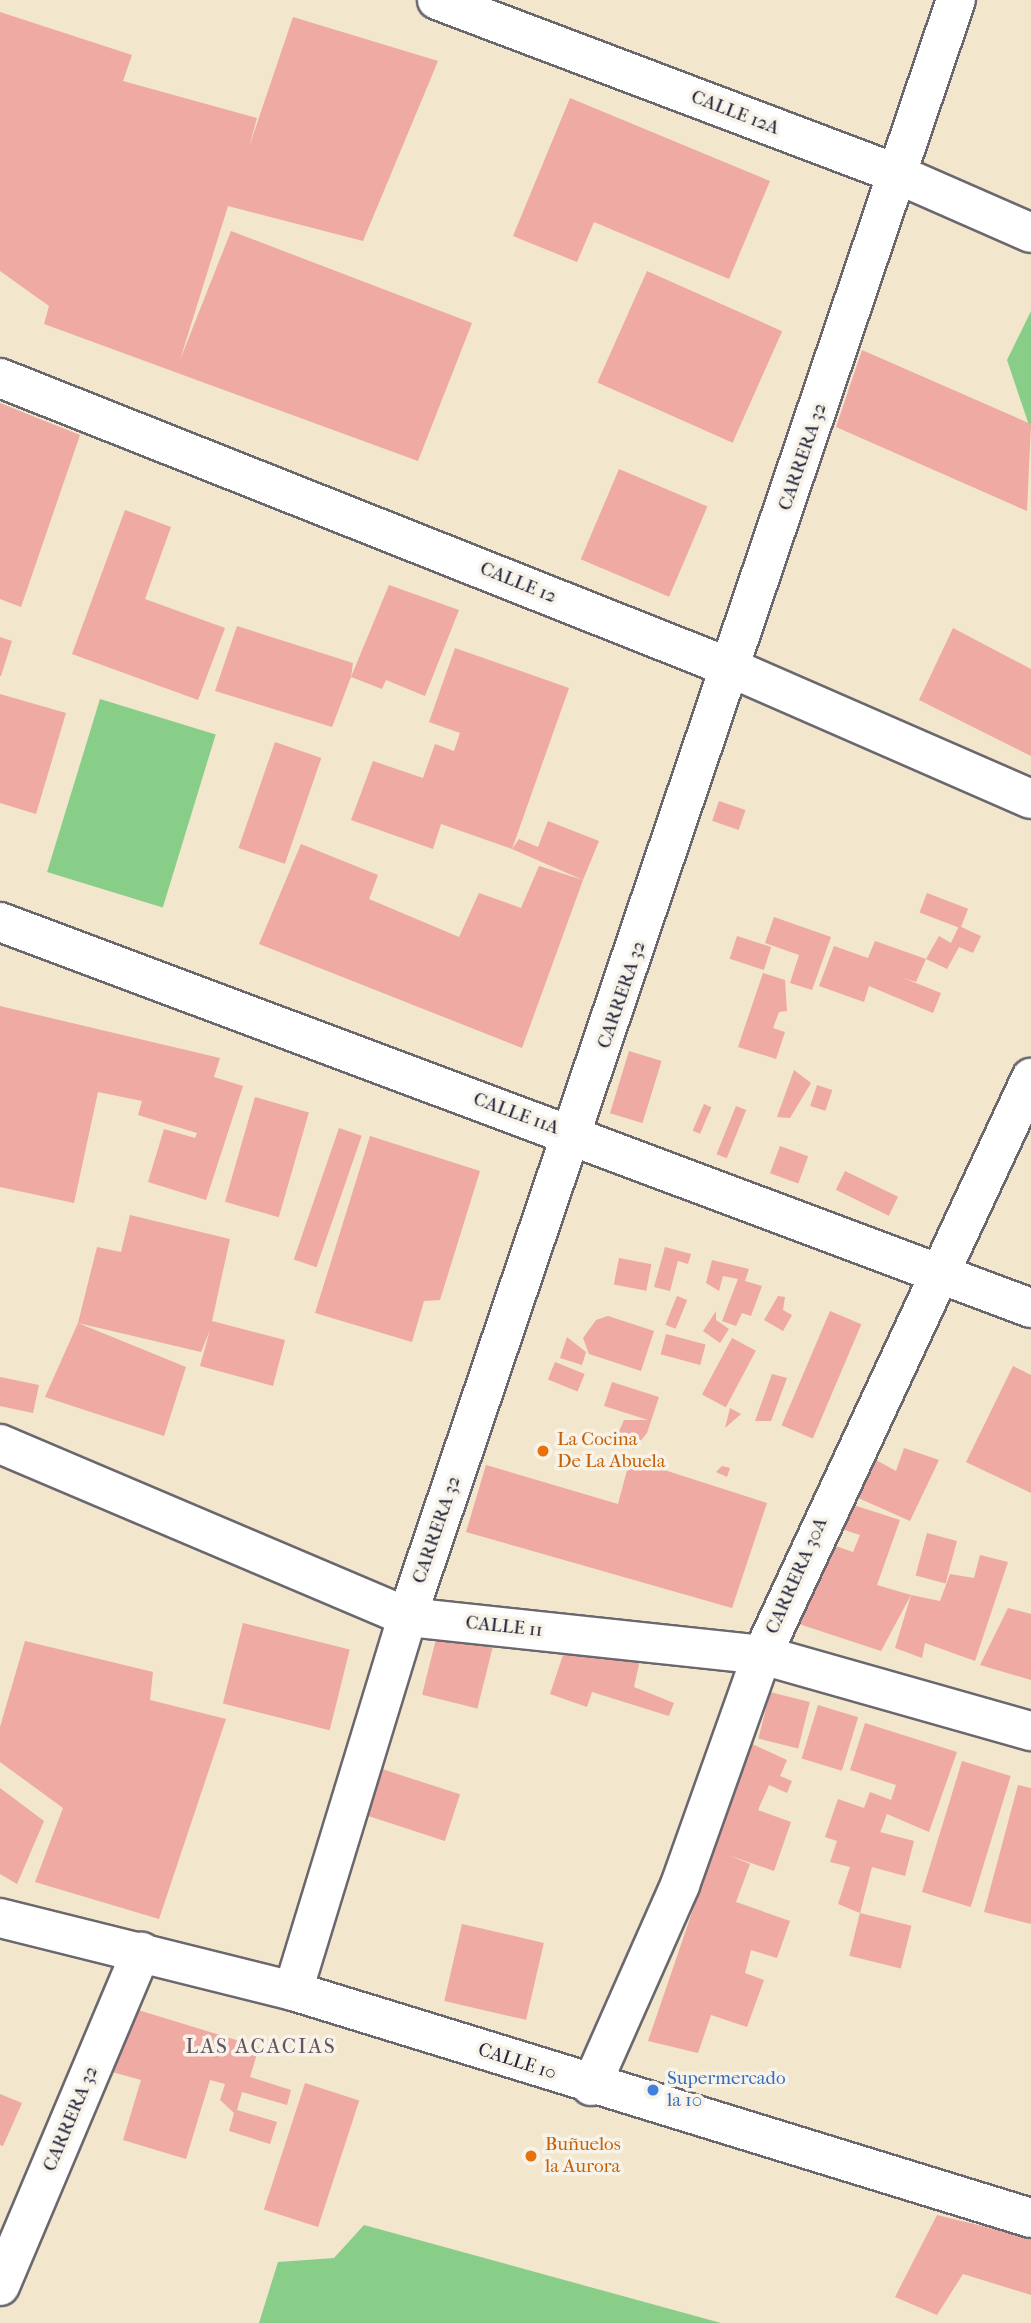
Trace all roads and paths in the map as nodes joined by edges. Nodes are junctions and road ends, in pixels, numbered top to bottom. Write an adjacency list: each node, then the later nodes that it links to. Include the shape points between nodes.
1 (437, 0): 3 (street, CALLE 12A)
2 (956, 0): 3 (street, CARRERA 32)
3 (899, 175): 4 (street, CALLE 12A); 6 (street, CARRERA 32)
4 (1031, 233)
5 (0, 378): 6 (street, CALLE 12)
6 (731, 668): 7 (street, CALLE 12); 10 (street, CARRERA 32)
7 (1031, 799)
8 (0, 922): 10 (street, CALLE 11A)
9 (1031, 1079): 11 (street, CARRERA 30A)
10 (574, 1136): 11 (street, CALLE 11A); 14 (street, CARRERA 32)
11 (936, 1272): 12 (street, CALLE 11A); 15 (street, CARRERA 30A)
12 (1031, 1308)
13 (0, 1444): 14 (street, CALLE 11)
14 (407, 1617): 15 (street, CALLE 11); 19 (street, CARRERA 32)
15 (762, 1655): 16 (street, CALLE 11); 20 (street, CARRERA 30A, via 680,1885)
16 (1031, 1731)
17 (0, 1918): 18 (street, CALLE 10)
18 (141, 1952): 19 (street, CALLE 10); 22 (street, CARRERA 32)
19 (293, 1991): 20 (street, CALLE 10)
20 (592, 2086): 21 (street, CALLE 10)
21 (1031, 2218)
22 (0, 2286)

